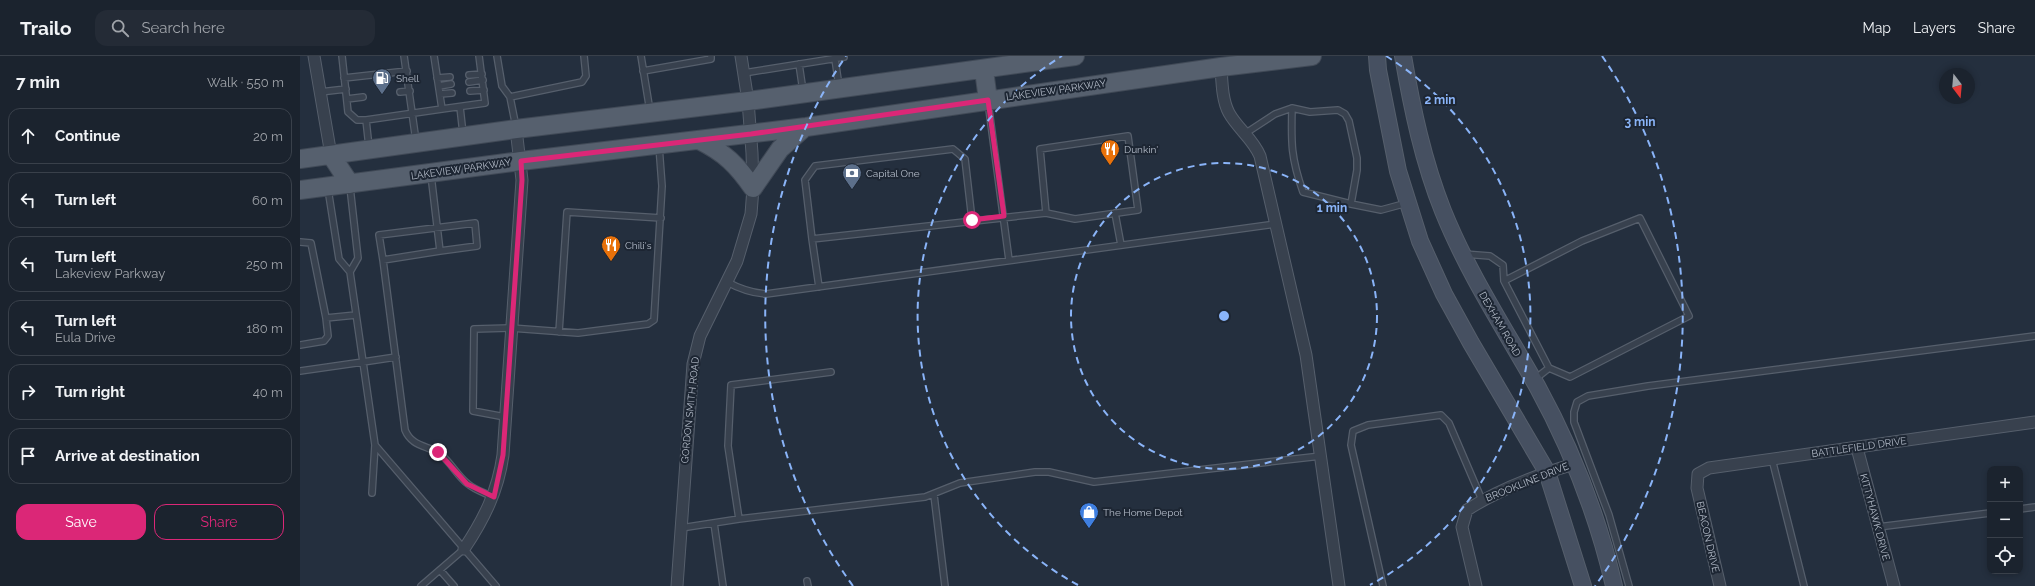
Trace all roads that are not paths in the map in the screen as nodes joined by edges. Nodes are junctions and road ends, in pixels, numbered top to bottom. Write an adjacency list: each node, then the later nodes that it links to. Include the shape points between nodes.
1 (314, 56): 35 (street)
2 (342, 56): 26 (lane)
3 (404, 56): 20 (lane)
4 (434, 56): 27 (lane)
5 (479, 56): 25 (lane)
6 (497, 56): 41 (lane, via 502,86)
7 (584, 56): 41 (lane, via 586,76 582,82)
8 (641, 56): 21 (lane)
9 (711, 56): 21 (lane)
10 (741, 56): 22 (street, GORDON SMITH ROAD)
11 (1312, 56): 19 (main road, LAKEVIEW PARKWAY)
12 (1377, 56): 69 (street, via 1389,126)
13 (1403, 56): 82 (street, DEXHAM ROAD, via 1429,173)
14 (844, 57): 16 (lane)
15 (1067, 57): 17 (main road)
16 (835, 59): 18 (lane); 32 (lane)
17 (983, 63): 32 (main road); 44 (main road)
18 (799, 64): 22 (lane); 39 (lane)
19 (1221, 67): 44 (main road, LAKEVIEW PARKWAY); 55 (street, via 1224,96 1229,112)
20 (407, 71): 26 (lane); 37 (lane)
21 (643, 71): 50 (lane)
22 (744, 73): 45 (street, GORDON SMITH ROAD)
23 (469, 75): 25 (lane)
24 (450, 77): 27 (lane)
25 (482, 77): 28 (lane); 33 (lane)
26 (344, 78): 31 (lane)
27 (437, 78): 30 (lane)
28 (469, 82)
29 (451, 84): 30 (lane)
30 (438, 86): 40 (lane)
31 (346, 89): 35 (lane); 43 (lane)
32 (839, 89): 39 (main road)
33 (484, 90): 34 (lane); 46 (lane, via 485,103)
34 (470, 91)
35 (320, 92): 61 (street)
36 (400, 92): 37 (lane)
37 (410, 92): 49 (lane)
38 (452, 93): 40 (lane)
39 (804, 93): 45 (main road)
40 (440, 94): 48 (lane)
41 (510, 96): 53 (lane)
42 (364, 97): 43 (lane)
43 (347, 99): 51 (lane, via 348,112 357,120)
44 (988, 100): 52 (main road, LAKEVIEW PARKWAY); 73 (lane)
45 (748, 101): 50 (main road); 54 (street, GORDON SMITH ROAD)
46 (460, 106): 48 (lane); 56 (lane)
47 (1292, 108): 55 (lane, via 1275,114); 70 (lane, via 1291,147 1294,169 1303,192); 70 (lane, via 1310,112 1338,110 1345,114 1349,121 1357,158)
48 (442, 109): 49 (lane)
49 (413, 113): 51 (lane); 58 (lane)
50 (650, 113): 53 (main road)
51 (366, 120): 60 (lane)
52 (806, 127): 54 (main road, LAKEVIEW PARKWAY); 67 (main road, via 780,149)
53 (516, 129): 56 (main road); 63 (street)
54 (751, 134): 57 (main road, LAKEVIEW PARKWAY); 67 (street, GORDON SMITH ROAD)
55 (1246, 134): 76 (street, via 1257,147)
56 (464, 136): 58 (main road)
57 (699, 140): 59 (main road, LAKEVIEW PARKWAY); 67 (main road, via 726,156)
58 (416, 143): 60 (main road)
59 (658, 145): 63 (main road, LAKEVIEW PARKWAY); 74 (lane, via 662,186)
60 (370, 150): 61 (main road)
61 (332, 155): 62 (main road); 65 (main road); 66 (main road)
62 (300, 159)
63 (521, 161): 64 (main road, LAKEVIEW PARKWAY); 91 (street, via 522,180)
64 (430, 173): 65 (main road, LAKEVIEW PARKWAY); 77 (lane)
65 (350, 184): 66 (main road, LAKEVIEW PARKWAY); 85 (lane, via 358,258)
66 (327, 187): 68 (main road, LAKEVIEW PARKWAY); 85 (lane, via 339,259)
67 (753, 188): 87 (street, GORDON SMITH ROAD, via 751,214 737,261)
68 (300, 190)
69 (1407, 203): 70 (lane, via 1381,210); 108 (street, via 1420,241 1444,294)
70 (1351, 204)
71 (1046, 213): 72 (lane, via 1075,219); 72 (lane, via 1040,149 1128,136 1138,210); 73 (lane)
72 (1115, 213): 80 (lane)
73 (1004, 216): 75 (lane); 84 (lane)
74 (661, 218): 92 (lane, via 654,320 648,324 578,333); 92 (lane, via 567,212)
75 (972, 220): 78 (lane); 78 (lane, via 965,159 953,149 815,166 805,180)
76 (1277, 224): 80 (lane); 105 (street, via 1306,355)
77 (437, 228): 81 (lane); 81 (lane, via 475,223 478,246); 83 (lane, via 380,235)
78 (812, 239): 88 (lane)
79 (300, 242): 90 (lane, via 311,243)
80 (1121, 245): 84 (lane)
81 (440, 251): 83 (lane)
82 (1462, 254): 86 (lane, via 1490,256 1503,265); 100 (street, DEXHAM ROAD, via 1484,298)
83 (383, 260): 95 (lane)
84 (1009, 260): 88 (lane)
85 (350, 272): 89 (lane)
86 (1504, 281): 97 (lane); 97 (lane, via 1582,241 1640,218 1689,316 1570,377)
87 (727, 282): 88 (lane, via 753,293 766,294); 120 (street, GORDON SMITH ROAD, via 700,336 693,364)
88 (819, 287)
89 (356, 315): 90 (lane); 96 (lane)
90 (326, 318): 94 (lane, via 328,336 324,340)
91 (511, 328): 92 (lane); 101 (street); 101 (lane, via 474,329 472,411)
92 (559, 332)
93 (2035, 336): 134 (lane, via 1648,386 1588,396 1577,402 1574,422 1609,515)
94 (300, 345)
95 (396, 357): 96 (lane); 112 (lane, via 408,438 415,444 438,452 467,484)
96 (362, 362): 98 (lane); 103 (lane)
97 (1549, 368): 100 (lane)
98 (300, 371)
99 (831, 372): 117 (lane, via 731,385 728,446)
100 (1533, 380): 107 (street, DEXHAM ROAD)
101 (505, 417): 112 (street, via 503,455)
102 (2035, 422): 104 (street, BATTLEFIELD DRIVE)
103 (375, 444): 110 (lane); 121 (lane)
104 (1857, 448): 106 (street, BATTLEFIELD DRIVE); 119 (street, KITTYHAWK DRIVE)
105 (1321, 456): 111 (lane, via 1094,482 1049,472 1035,472 960,484); 129 (street)
106 (1772, 459): 109 (street, BATTLEFIELD DRIVE, via 1708,468 1698,474); 136 (lane)
107 (1574, 464): 108 (street, BROOKLINE DRIVE); 133 (street, DEXHAM ROAD, via 1592,512)
108 (1547, 472): 113 (street, BROOKLINE DRIVE); 132 (street)
109 (1697, 488): 135 (street, BEACON DRIVE)
110 (372, 493)
111 (934, 495): 117 (lane); 128 (lane)
112 (494, 497): 121 (street)
113 (1482, 500): 130 (lane, via 1449,423 1441,415 1368,425 1353,431 1351,445); 131 (street, BROOKLINE DRIVE, via 1467,510 1462,527)
114 (2035, 507): 115 (lane)
115 (2023, 509)
116 (1987, 513): 119 (lane)
117 (739, 518): 118 (lane)
118 (714, 523): 120 (lane); 127 (lane)
119 (1878, 527): 137 (street, KITTYHAWK DRIVE)
120 (680, 528): 126 (street, GORDON SMITH ROAD)
121 (464, 548): 122 (lane); 125 (lane)
122 (440, 570): 123 (lane); 124 (lane)
123 (421, 586)
124 (454, 586)
125 (496, 586)
126 (677, 586)
127 (723, 586)
128 (945, 586)
129 (1338, 586)
130 (1383, 586)
131 (1476, 586)
132 (1583, 586)
133 (1614, 586)
134 (1629, 586)
135 (1720, 586)
136 (1804, 586)
137 (1894, 586)

